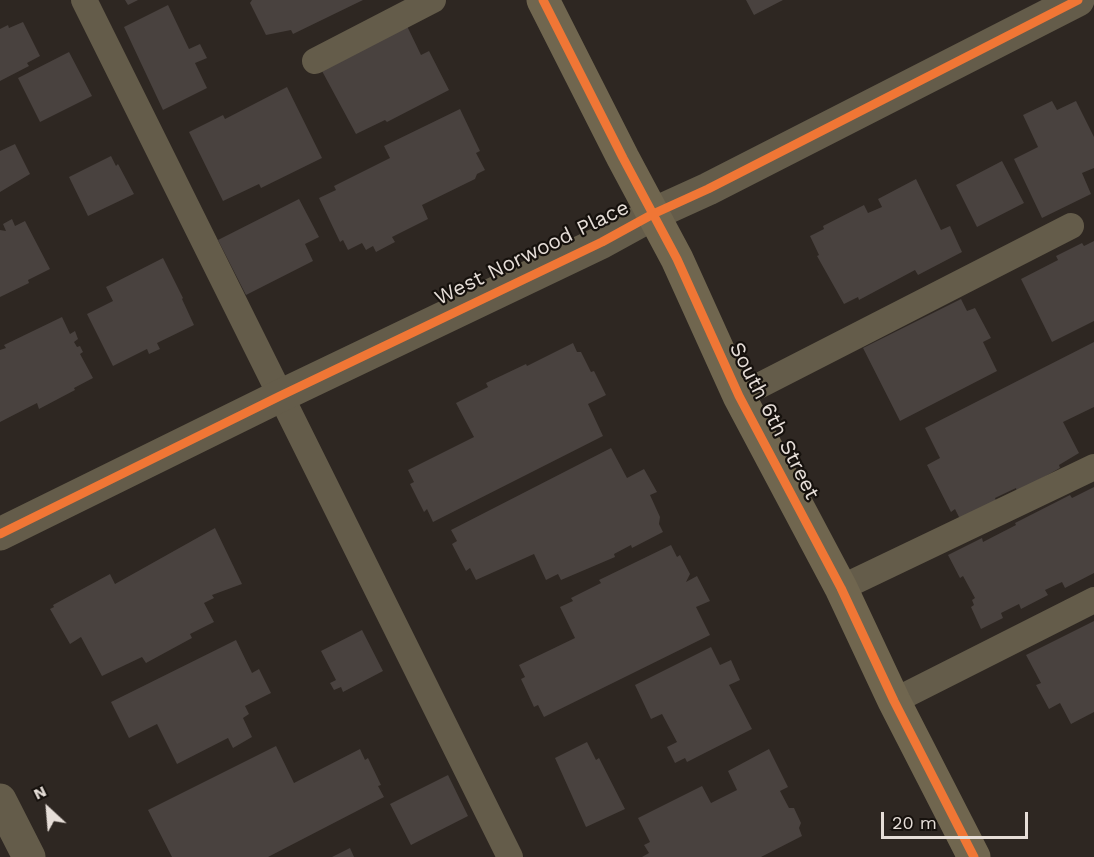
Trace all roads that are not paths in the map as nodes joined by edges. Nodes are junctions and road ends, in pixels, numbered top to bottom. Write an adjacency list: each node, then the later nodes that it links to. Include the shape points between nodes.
1 (84, 0): 8 (lane)
2 (433, 0): 5 (lane)
3 (543, 0): 6 (street, South 6th Street)
4 (1078, 0): 6 (street, West Norwood Place)
5 (315, 61)
6 (653, 214): 8 (street, West Norwood Place); 9 (street, South 6th Street)
7 (1071, 226): 9 (lane)
8 (280, 396): 11 (street, West Norwood Place); 17 (lane)
9 (739, 396): 12 (street, South 6th Street)
10 (1094, 467): 12 (lane)
11 (0, 534)
12 (841, 588): 14 (street, South 6th Street)
13 (1094, 600): 14 (lane)
14 (894, 701): 18 (street, South 6th Street)
15 (0, 800): 16 (street)
16 (29, 857)
17 (510, 857)
18 (974, 857)

